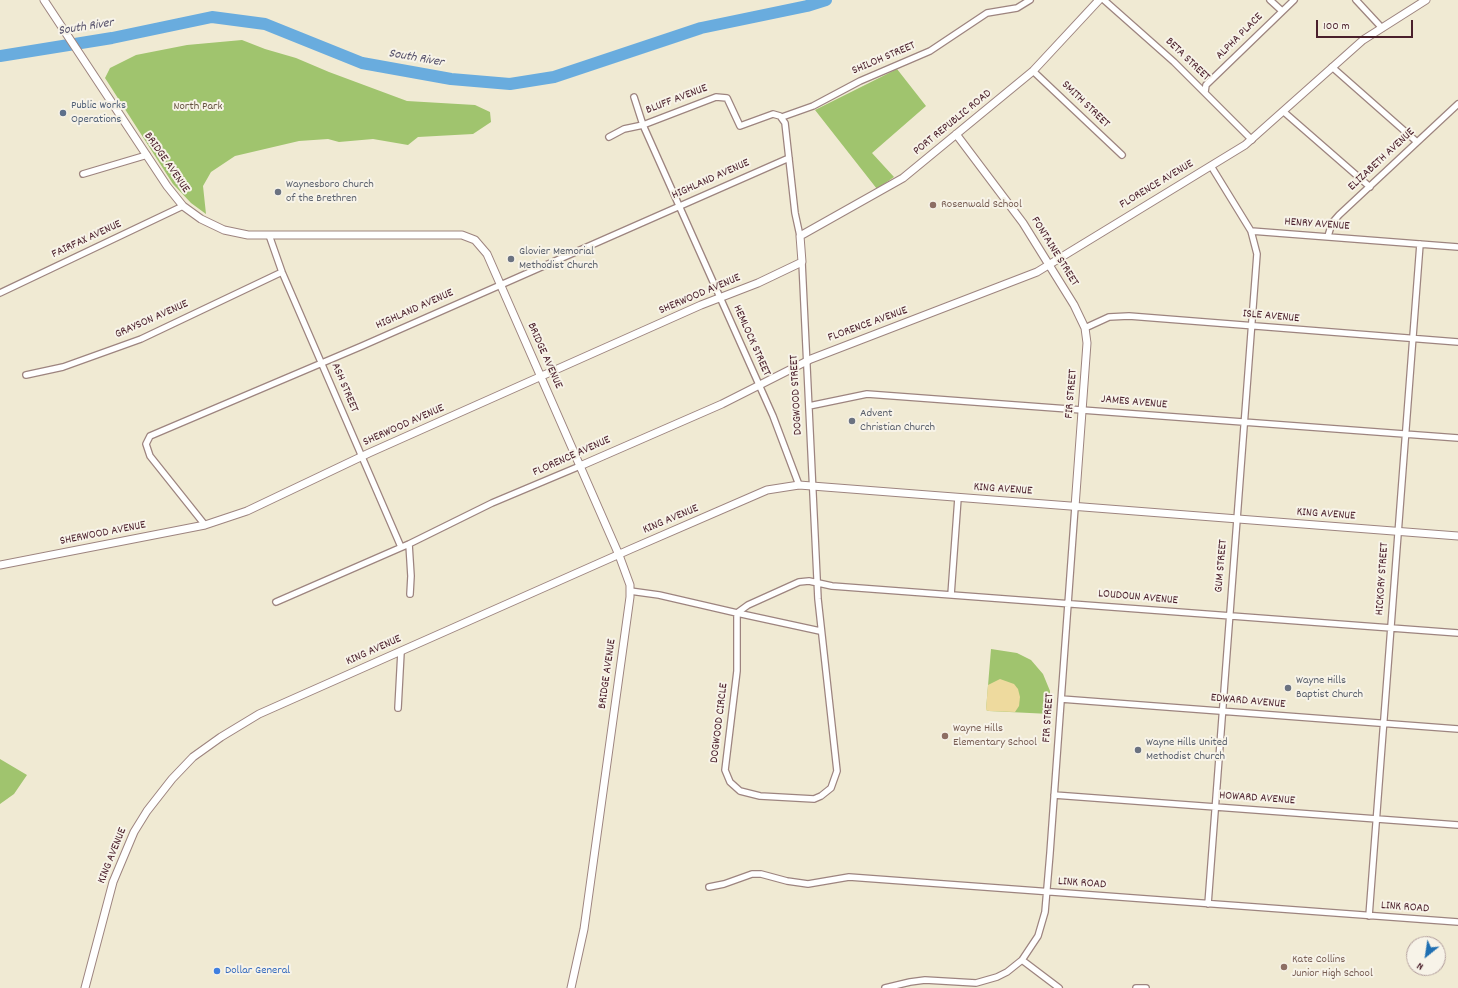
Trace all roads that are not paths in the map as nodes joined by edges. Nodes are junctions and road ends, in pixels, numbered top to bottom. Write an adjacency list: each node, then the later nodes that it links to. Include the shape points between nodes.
1 (44, 0): 23 (street, BRIDGE AVENUE)
2 (1030, 0): 17 (street, SHILOH STREET, via 1017,8 987,13 935,48 860,81 812,106)
3 (1099, 0): 12 (street, PORT REPUBLIC ROAD)
4 (1104, 0): 13 (street, BETA STREET)
5 (1270, 0): 9 (street)
6 (1294, 0): 9 (street, ALPHA PLACE)
7 (1356, 0): 10 (street)
8 (1426, 0): 10 (street, FLORENCE AVENUE)
9 (1282, 10): 13 (street, ALPHA PLACE, via 1206,85)
10 (1382, 28): 11 (street, FLORENCE AVENUE, via 1362,40)
11 (1332, 67): 16 (street, FLORENCE AVENUE); 22 (street)
12 (1033, 71): 19 (street, PORT REPUBLIC ROAD); 24 (street, SMITH STREET)
13 (1205, 92): 21 (street, BETA STREET)
14 (634, 96): 18 (street, HEMLOCK STREET)
15 (1458, 104): 22 (street, ELIZABETH AVENUE)
16 (1284, 112): 21 (street, FLORENCE AVENUE); 28 (street)
17 (782, 117): 18 (street, BLUFF AVENUE, via 773,114 740,126 727,98 722,96 710,98); 25 (street)
18 (643, 125): 20 (street, BLUFF AVENUE, via 624,129); 30 (street, HEMLOCK STREET)
19 (956, 134): 33 (street, PORT REPUBLIC ROAD, via 903,178); 38 (street, FONTAINE STREET, via 1023,223)
20 (609, 137)
21 (1252, 140): 26 (street, FLORENCE AVENUE)
22 (1417, 142): 28 (street, ELIZABETH AVENUE)
23 (146, 155): 27 (street); 29 (street, BRIDGE AVENUE)
24 (1122, 155)
25 (789, 158): 30 (street, HIGHLAND AVENUE); 33 (street, DOGWOOD STREET)
26 (1211, 166): 31 (street); 38 (street, FLORENCE AVENUE)
27 (83, 174)
28 (1370, 186): 34 (street, ELIZABETH AVENUE, via 1332,223)
29 (183, 206): 32 (street, BRIDGE AVENUE, via 201,219 224,230 248,236); 41 (street, FAIRFAX AVENUE)
30 (679, 207): 40 (street, HIGHLAND AVENUE); 42 (street, HEMLOCK STREET)
31 (1251, 231): 34 (street, HENRY AVENUE); 43 (street, GUM STREET, via 1257,254)
32 (269, 236): 39 (street, ASH STREET); 40 (street, BRIDGE AVENUE, via 462,235 475,240 483,248)
33 (800, 236): 37 (street, DOGWOOD STREET)
34 (1328, 236): 35 (street, HENRY AVENUE)
35 (1420, 244): 36 (street, HENRY AVENUE); 45 (street, HICKORY STREET)
36 (1458, 246)
37 (802, 262): 42 (street, SHERWOOD AVENUE); 47 (street, DOGWOOD STREET)
38 (1049, 265): 44 (street, FONTAINE STREET); 47 (street, FLORENCE AVENUE, via 1027,277 829,351)
39 (282, 272): 48 (street, ASH STREET); 49 (street, GRAYSON AVENUE, via 141,339 62,367)
40 (501, 285): 48 (street, HIGHLAND AVENUE); 50 (street, BRIDGE AVENUE)
41 (0, 293)
42 (720, 298): 50 (street, SHERWOOD AVENUE); 51 (street, HEMLOCK STREET)
43 (1252, 326): 44 (street, ISLE AVENUE, via 1118,316 1100,320); 45 (street, ISLE AVENUE); 54 (street, GUM STREET)
44 (1085, 328): 53 (street, FIR STREET, via 1087,342)
45 (1413, 339): 46 (street, ISLE AVENUE); 55 (street, HICKORY STREET)
46 (1458, 342)
47 (807, 362): 51 (street, FLORENCE AVENUE); 52 (street, DOGWOOD STREET)
48 (321, 363): 57 (street, ASH STREET); 64 (street, HIGHLAND AVENUE, via 169,427 148,439 146,448 154,462)
49 (26, 375)
50 (541, 377): 57 (street, SHERWOOD AVENUE); 58 (street, BRIDGE AVENUE)
51 (759, 386): 58 (street, FLORENCE AVENUE); 59 (street, HEMLOCK STREET)
52 (810, 406): 53 (street, JAMES AVENUE, via 867,394); 60 (street, DOGWOOD STREET)
53 (1082, 410): 54 (street, JAMES AVENUE); 62 (street, FIR STREET)
54 (1245, 422): 55 (street, JAMES AVENUE); 63 (street, GUM STREET)
55 (1406, 434): 56 (street, JAMES AVENUE); 65 (street, HICKORY STREET)
56 (1458, 438)
57 (362, 456): 64 (street, SHERWOOD AVENUE, via 247,511); 68 (street, ASH STREET)
58 (580, 466): 67 (street, FLORENCE AVENUE, via 492,503); 69 (street, BRIDGE AVENUE)
59 (799, 485): 60 (street, KING AVENUE); 69 (street, KING AVENUE, via 768,490)
60 (812, 486): 61 (street, KING AVENUE); 71 (street, DOGWOOD STREET)
61 (958, 498): 62 (street, KING AVENUE); 74 (street)
62 (1075, 507): 63 (street, KING AVENUE); 76 (street, FIR STREET)
63 (1237, 519): 65 (street, KING AVENUE); 78 (street, GUM STREET)
64 (206, 525): 70 (street, SHERWOOD AVENUE)
65 (1398, 531): 66 (street, KING AVENUE); 79 (street, HICKORY STREET)
66 (1458, 536)
67 (409, 544): 68 (street, FLORENCE AVENUE); 73 (street)
68 (401, 547): 75 (street, FLORENCE AVENUE)
69 (619, 554): 72 (street, BRIDGE AVENUE, via 628,576); 82 (street, KING AVENUE)
70 (0, 565)
71 (817, 583): 74 (street, LOUDOUN AVENUE); 77 (street, LOUDOUN AVENUE, via 799,582 748,605); 80 (street, DOGWOOD STREET)
72 (630, 591): 77 (street); 99 (street, BRIDGE AVENUE, via 584,929)
73 (410, 594)
74 (951, 595): 76 (street, LOUDOUN AVENUE)
75 (276, 602)
76 (1068, 604): 78 (street, LOUDOUN AVENUE); 83 (street, FIR STREET)
77 (737, 613): 80 (street); 80 (street, DOGWOOD CIRCLE, via 737,671 726,770 730,782 746,794 808,800 821,796 833,785 837,771)
78 (1230, 616): 79 (street, LOUDOUN AVENUE); 85 (street, GUM STREET)
79 (1390, 627): 81 (street, LOUDOUN AVENUE); 86 (street, HICKORY STREET)
80 (820, 631)
81 (1458, 633)
82 (401, 652): 84 (street); 98 (street, KING AVENUE, via 239,725 193,757 172,779 147,811 122,857)
83 (1061, 699): 85 (street, EDWARD AVENUE); 88 (street, FIR STREET)
84 (398, 708)
85 (1223, 711): 86 (street, EDWARD AVENUE); 89 (street, GUM STREET)
86 (1383, 724): 87 (street, EDWARD AVENUE); 90 (street, HICKORY STREET)
87 (1458, 729)
88 (1054, 794): 89 (street, HOWARD AVENUE); 93 (street, FIR STREET)
89 (1215, 807): 90 (street, HOWARD AVENUE); 94 (street, GUM STREET)
90 (1376, 819): 91 (street, HOWARD AVENUE); 95 (street, HICKORY STREET)
91 (1458, 825)
92 (709, 887): 93 (street, LINK ROAD, via 761,874 808,884 849,877)
93 (1046, 892): 94 (street, LINK ROAD); 97 (street, FIR STREET, via 1038,936)
94 (1208, 904): 95 (street, LINK ROAD)
95 (1369, 916): 96 (street, LINK ROAD)
96 (1458, 922)
97 (1022, 960): 100 (street, FIR STREET, via 1007,972 985,981 964,983 925,980); 101 (street)
98 (85, 988)
99 (571, 988)
100 (885, 988)
101 (1059, 988)
102 (1136, 988): 103 (street)
103 (1146, 988)

